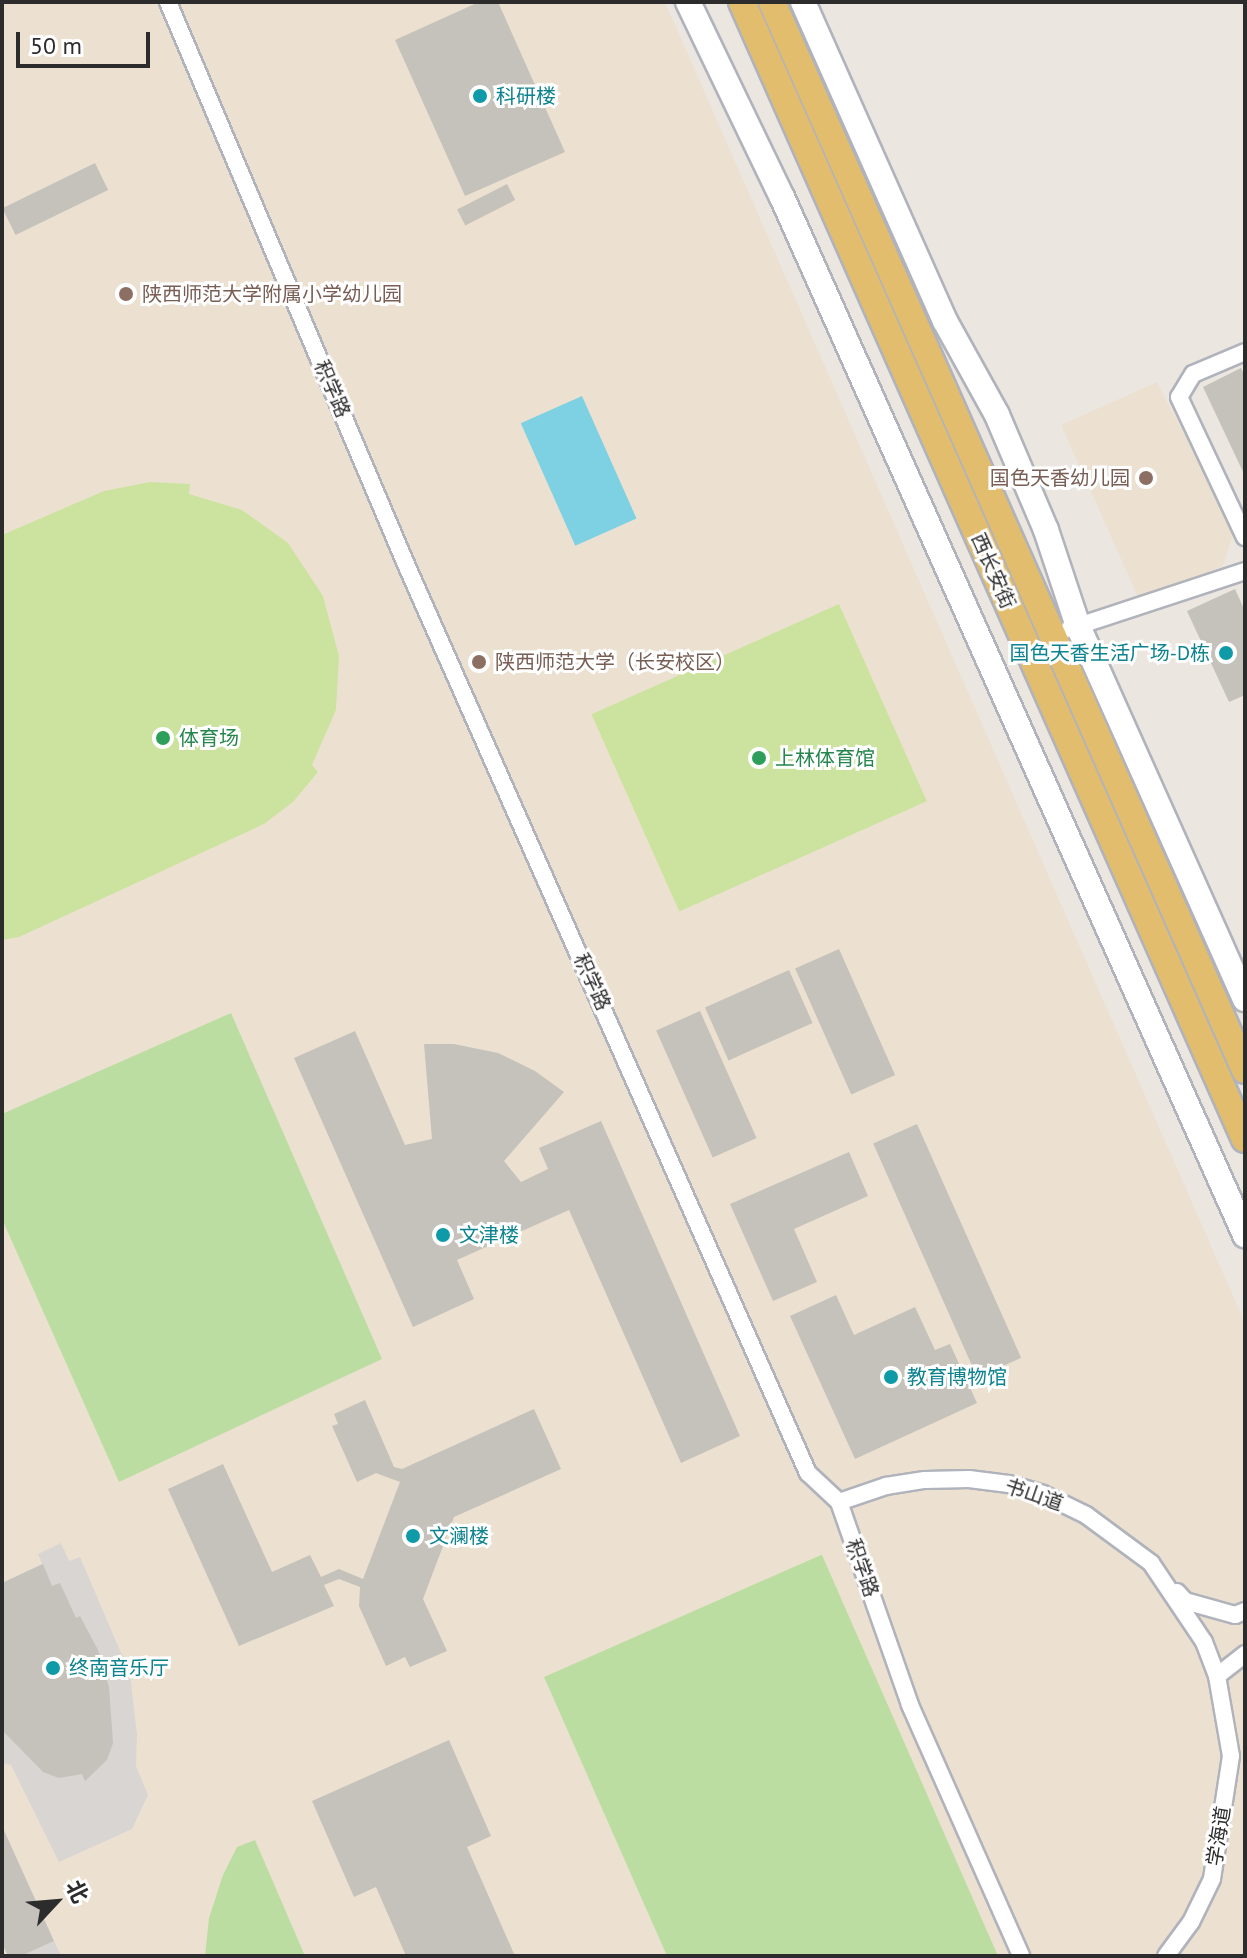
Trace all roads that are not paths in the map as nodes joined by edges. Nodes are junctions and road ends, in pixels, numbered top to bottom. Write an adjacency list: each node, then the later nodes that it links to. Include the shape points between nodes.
1 (168, 2): 15 (street, 积学路, via 405,562 808,1473)
2 (688, 2): 14 (main road, via 782,197)
3 (742, 2): 13 (main road, 西长安街)
4 (772, 2): 10 (main road, 西长安街)
5 (803, 2): 9 (main road, via 945,321 997,415 1046,530)
6 (1245, 352): 7 (street, via 1193,374 1179,397)
7 (1245, 537)
8 (1245, 571): 9 (street)
9 (1078, 626): 10 (street); 11 (main road)
10 (1052, 635): 12 (main road, 西长安街)
11 (1245, 999)
12 (1245, 1070)
13 (1245, 1139)
14 (1245, 1235)
15 (839, 1502): 16 (street, 书山道, via 925,1480 1009,1484 1086,1515); 21 (street, 积学路, via 910,1705)
16 (1151, 1563): 17 (street, via 1185,1601 1235,1615); 18 (street, 书山道)
17 (1245, 1611)
18 (1189, 1615): 20 (street, 学海道)
19 (1245, 1654): 20 (street)
20 (1217, 1676): 22 (street, 学海道, via 1231,1756 1218,1848 1212,1879)
21 (1021, 1956)
22 (1166, 1956)

